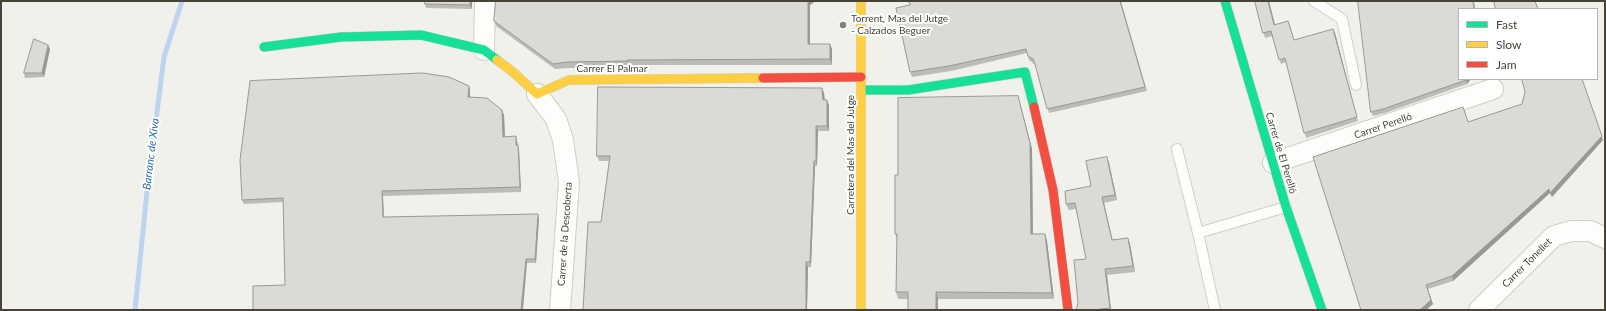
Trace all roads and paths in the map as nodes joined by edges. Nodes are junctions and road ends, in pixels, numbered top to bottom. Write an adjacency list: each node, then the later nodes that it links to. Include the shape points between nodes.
1 (485, 1): 6 (street)
2 (861, 1): 7 (street, Carretera del Mas del Jutge)
3 (1225, 1): 13 (street, Carrer de El Perelló)
4 (1314, 1): 8 (lane, via 1342,19)
5 (264, 47): 6 (street, via 341,37 421,35)
6 (484, 50): 11 (street)
7 (861, 78): 10 (street, Carretera del Mas del Jutge); 11 (street, Carrer El Palmar, via 569,80)
8 (1356, 85)
9 (1493, 89): 13 (street, Carrer Perelló)
10 (862, 90): 18 (street, Carretera del Mas del Jutge); 19 (street, via 908,90 1025,72 1050,173 1062,248)
11 (537, 94): 17 (street, Carrer de la Descoberta, via 556,119 564,140 569,182)
12 (1177, 149): 15 (lane)
13 (1273, 163): 14 (street, Carrer de El Perelló)
14 (1286, 207): 15 (lane); 21 (street, Carrer de El Perelló)
15 (1198, 233): 20 (lane)
16 (1605, 238): 22 (street, Carrer Tonellet, via 1590,231 1571,231 1554,236)
17 (560, 310)
18 (861, 310)
19 (1068, 310)
20 (1216, 310)
21 (1322, 310)
22 (1479, 310)

